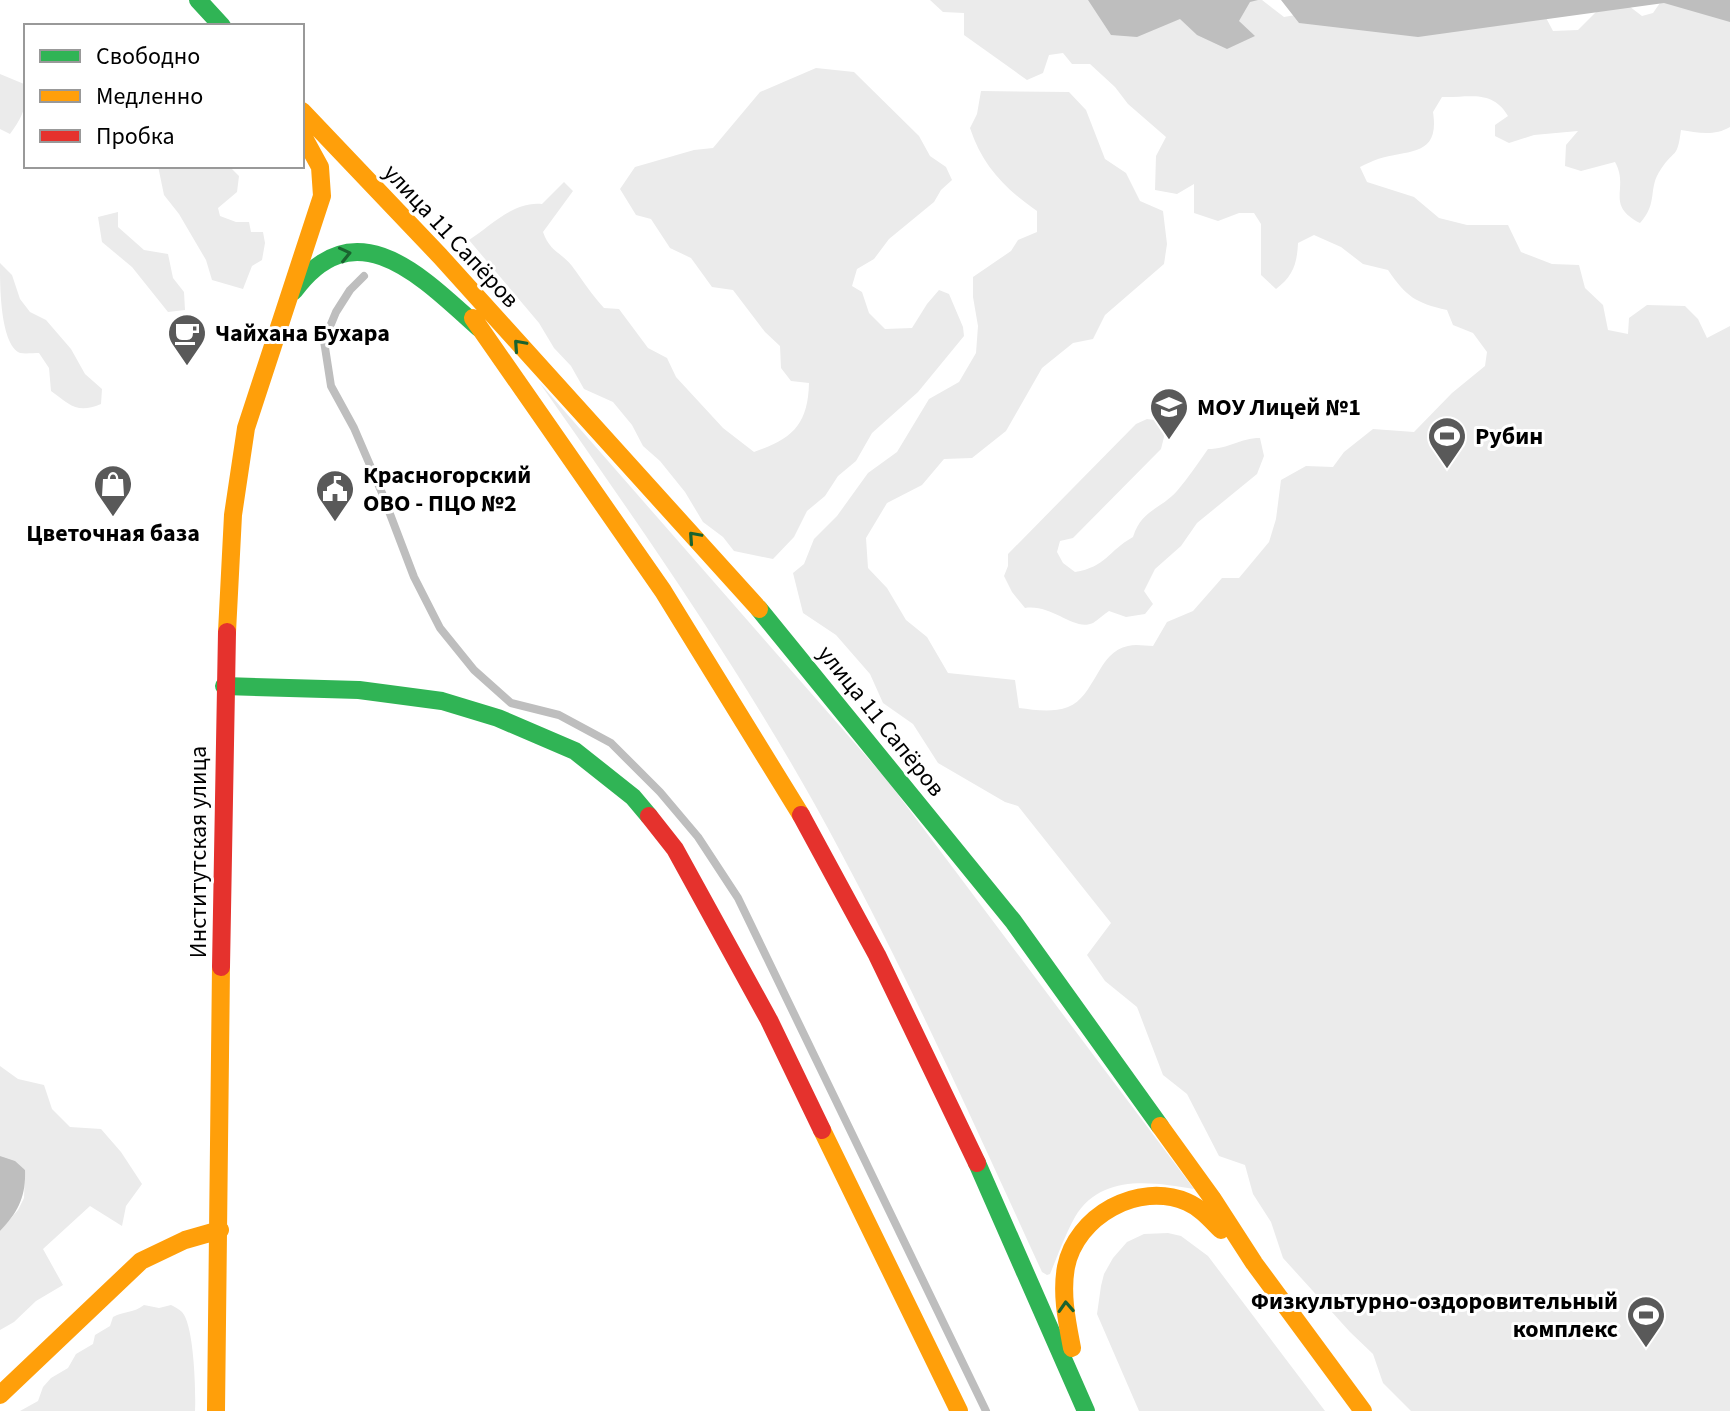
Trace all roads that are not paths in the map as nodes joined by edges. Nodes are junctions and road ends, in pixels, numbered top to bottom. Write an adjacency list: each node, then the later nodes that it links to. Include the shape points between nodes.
1 (198, 0): 2 (street)
2 (220, 24)
3 (304, 113): 5 (street, улица 11 Сапёров)
4 (304, 138): 6 (street, Институтская улица, via 320,167 322,196)
5 (411, 226): 7 (street); 10 (street, улица 11 Сапёров, one-way to 5, via 1013,921 747,595)
6 (286, 301): 7 (street, Институтская улица, one-way to 7, via 320,262 348,252 376,253 408,270); 8 (street, Институтская улица, via 246,428 237,477)
7 (479, 328): 14 (street, via 659,586 798,809 905,1010)
8 (224, 686): 9 (street, Институтская улица); 13 (street, via 359,690 442,701 575,751 633,797 675,849 769,1020)
9 (220, 1230): 11 (street, via 141,1261); 12 (street, Институтская улица)
10 (1254, 1263): 14 (street, one-way to 10, via 1066,1321 1065,1274 1070,1254 1092,1219 1105,1209 1139,1199 1186,1202); 15 (street, улица 11 Сапёров)
11 (0, 1395)
12 (216, 1411)
13 (959, 1411)
14 (1086, 1411)
15 (1363, 1411)

